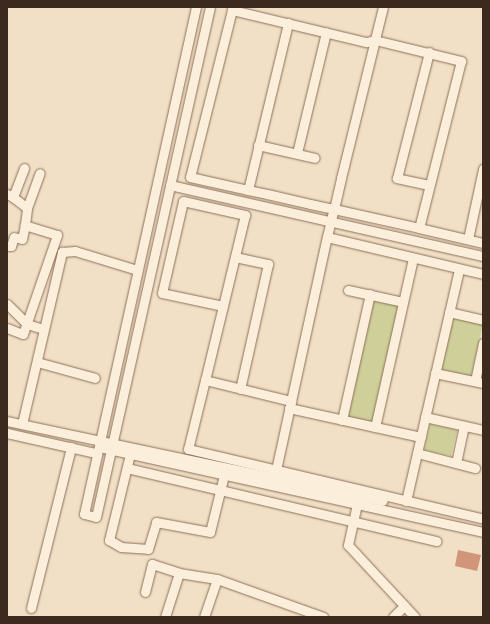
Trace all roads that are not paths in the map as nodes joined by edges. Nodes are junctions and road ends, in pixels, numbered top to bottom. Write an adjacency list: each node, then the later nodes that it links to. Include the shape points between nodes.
1 (196, 7): 34 (street)
2 (210, 7): 14 (street)
3 (384, 7): 6 (street)
4 (288, 24): 5 (street); 8 (street); 16 (street, via 232,10 190,177)
5 (326, 32): 6 (street, via 366,42); 9 (street)
6 (375, 40): 7 (street); 20 (street)
7 (429, 52): 15 (street, via 461,61); 15 (street, via 397,178)
8 (258, 145): 9 (street); 16 (street)
9 (297, 153): 10 (street)
10 (315, 158)
11 (24, 168): 17 (street)
12 (483, 169): 18 (street)
13 (40, 173): 19 (street)
14 (170, 185): 21 (street); 64 (street)
15 (429, 185): 23 (street)
16 (248, 190): 20 (street)
17 (10, 195): 19 (street)
18 (480, 196): 25 (street)
19 (27, 208): 22 (street)
20 (334, 209): 21 (street); 23 (street)
21 (330, 223): 24 (street); 30 (street)
22 (25, 225): 27 (street, via 57,235); 28 (street, via 22,239 14,237 11,246)
23 (419, 228): 25 (street)
24 (327, 237): 32 (street); 53 (street)
25 (468, 239): 26 (street)
26 (483, 243)
27 (54, 245): 29 (street); 43 (street)
28 (7, 246)
29 (62, 252): 34 (street, via 75,251); 45 (street)
30 (483, 256)
31 (235, 257): 40 (street); 40 (street, via 245,215 183,201 162,293); 52 (street, via 268,264)
32 (413, 258): 33 (street); 38 (street)
33 (459, 269): 35 (street); 41 (street)
34 (137, 270): 63 (street)
35 (483, 274)
36 (348, 290): 37 (street)
37 (370, 294): 38 (street); 55 (street)
38 (403, 302): 59 (street)
39 (7, 304): 43 (street)
40 (223, 306): 50 (street)
41 (449, 312): 42 (street); 48 (street)
42 (483, 320)
43 (27, 324): 44 (street, via 23,334); 45 (street)
44 (7, 328)
45 (43, 330): 47 (street)
46 (483, 343): 51 (street)
47 (37, 362): 49 (street); 57 (street)
48 (435, 373): 51 (street); 54 (street)
49 (96, 378)
50 (205, 380): 52 (street); 71 (street, via 188,449)
51 (479, 382)
52 (240, 389): 53 (street)
53 (290, 405): 55 (street); 71 (street)
54 (425, 417): 58 (street); 62 (street)
55 (342, 420): 59 (street)
56 (7, 421): 57 (street)
57 (22, 424): 63 (street)
58 (464, 426): 60 (street); 68 (street)
59 (375, 427): 62 (street)
60 (483, 430)
61 (7, 433): 65 (street)
62 (421, 437): 66 (street)
63 (96, 445): 64 (street); 64 (street, via 84,514 96,517); 65 (street)
64 (110, 446): 67 (street); 78 (street)
65 (70, 447): 85 (street)
66 (417, 453): 68 (street); 74 (street)
67 (130, 454): 69 (street); 72 (street)
68 (456, 463): 70 (street)
69 (127, 468): 73 (street); 73 (street, via 108,540 122,547 148,549 156,522 210,532)
70 (475, 468)
71 (276, 470): 74 (street)
72 (224, 475): 73 (street); 75 (street)
73 (220, 490): 77 (street)
74 (406, 501): 76 (street)
75 (357, 504): 77 (street); 79 (street)
76 (483, 519)
77 (353, 521): 80 (street); 84 (street, via 348,545 372,568)
78 (483, 524)
79 (483, 532)
80 (436, 541)
81 (179, 573): 82 (street); 83 (street, via 152,564); 87 (street)
82 (217, 579): 86 (street); 88 (street)
83 (145, 592)
84 (404, 606): 90 (street); 91 (street)
85 (31, 608)
86 (307, 614): 89 (street)
87 (165, 617)
88 (204, 617)
89 (323, 617)
90 (393, 617)
91 (415, 617)

